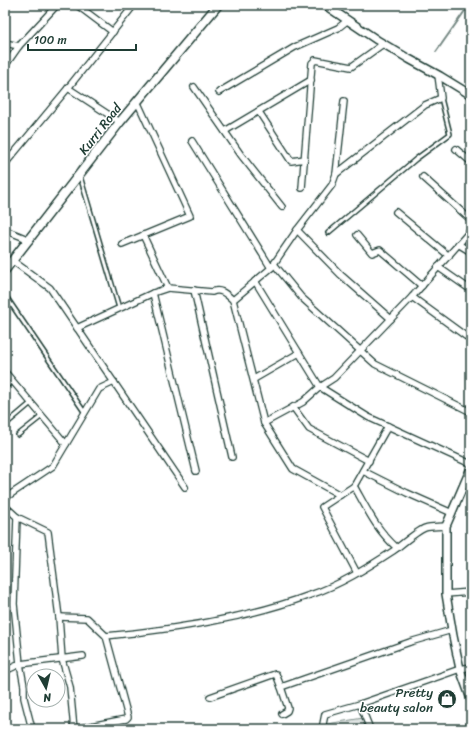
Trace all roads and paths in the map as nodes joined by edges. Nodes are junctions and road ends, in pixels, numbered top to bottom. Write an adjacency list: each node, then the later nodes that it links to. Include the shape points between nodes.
1 (57, 5): 10 (street)
2 (77, 5): 7 (street)
3 (134, 5): 7 (street)
4 (218, 5): 19 (main road, Kurri Road)
5 (326, 5): 6 (street)
6 (348, 20): 9 (street); 16 (street, via 338,28 295,47)
7 (113, 32): 15 (street)
8 (5, 43): 10 (street)
9 (383, 44): 12 (street); 13 (street, via 351,67 315,60 312,63)
10 (19, 46): 11 (street)
11 (5, 66)
12 (438, 75): 17 (street); 18 (street)
13 (311, 80): 21 (street); 26 (street)
14 (194, 87): 23 (street)
15 (68, 88): 22 (street); 28 (street)
16 (219, 92)
17 (471, 95)
18 (441, 98): 30 (street, via 425,105); 39 (lane, via 450,134 416,159)
19 (137, 101): 22 (main road, Kurri Road); 40 (street, via 190,216)
20 (344, 101): 30 (street)
21 (259, 112): 23 (street); 26 (street, via 291,161)
22 (120, 122): 29 (main road, Kurri Road)
23 (225, 131): 33 (street)
24 (192, 141): 48 (street)
25 (456, 149): 27 (street)
26 (304, 158): 32 (street)
27 (471, 162)
28 (5, 164)
29 (80, 174): 42 (main road, Kurri Road); 60 (lane)
30 (336, 174): 37 (street, via 332,185)
31 (422, 177): 35 (street)
32 (302, 188)
33 (282, 207)
34 (396, 212): 46 (street)
35 (471, 220)
36 (5, 230): 42 (street)
37 (297, 230): 48 (street); 61 (street)
38 (471, 230): 44 (street)
39 (328, 233)
40 (143, 235): 43 (street); 53 (street)
41 (357, 235): 52 (street, via 372,253 380,250)
42 (30, 240): 47 (main road, Kurri Road)
43 (122, 244)
44 (458, 244): 45 (street); 46 (street)
45 (471, 252)
46 (449, 256): 49 (street)
47 (13, 261): 50 (main road, Kurri Road); 62 (street, via 50,288)
48 (272, 266): 51 (street); 64 (street, via 301,297)
49 (438, 267): 52 (street); 55 (street)
50 (5, 270)
51 (255, 281): 59 (street); 65 (street)
52 (422, 286): 58 (street)
53 (168, 288): 54 (street); 56 (street)
54 (194, 290): 59 (street, via 221,290); 82 (street)
55 (471, 290)
56 (153, 293): 60 (street); 86 (street)
57 (5, 295): 75 (lane)
58 (412, 297): 61 (street); 63 (street)
59 (234, 300): 67 (street)
60 (119, 308): 62 (street)
61 (391, 319): 64 (street)
62 (77, 328): 69 (street)
63 (471, 340)
64 (360, 351): 71 (street, via 334,378); 74 (street, via 375,364)
65 (299, 353): 67 (street); 71 (street)
66 (5, 372): 68 (street)
67 (254, 379): 77 (street)
68 (13, 381): 70 (lane); 72 (street)
69 (114, 382): 75 (street, via 99,389); 89 (street)
70 (5, 387)
71 (320, 387): 73 (street); 79 (street, via 368,417)
72 (31, 403): 76 (street); 78 (lane)
73 (293, 407): 77 (street); 83 (street, via 309,429)
74 (471, 412)
75 (85, 413): 81 (street)
76 (42, 416): 80 (lane); 81 (street)
77 (264, 423): 90 (street, via 293,469)
78 (5, 425)
79 (388, 426): 83 (street); 84 (street)
80 (18, 435)
81 (66, 444): 91 (street, via 53,466)
82 (232, 457)
83 (369, 461): 87 (street)
84 (471, 464)
85 (471, 468): 93 (street)
86 (196, 471)
87 (363, 471): 88 (street); 93 (street)
88 (354, 486): 90 (street); 96 (street, via 384,536)
89 (185, 487)
90 (340, 495): 97 (street, via 322,506)
91 (5, 498)
92 (5, 506): 94 (street)
93 (452, 513): 95 (street)
94 (17, 517): 100 (street, via 48,532); 105 (street, via 14,604)
95 (446, 526): 96 (street, via 424,528); 99 (street)
96 (397, 548): 97 (street)
97 (357, 573): 102 (street, via 311,595 264,610 191,626)
98 (471, 592): 99 (street)
99 (446, 594): 101 (street)
100 (59, 617): 102 (street, via 87,618); 104 (street)
101 (452, 630): 107 (street); 109 (street)
102 (106, 636): 115 (street, via 128,717)
103 (83, 656): 104 (street)
104 (62, 658): 105 (street); 115 (street, via 70,687)
105 (20, 664): 108 (street); 114 (street, via 24,698)
106 (471, 667): 107 (street)
107 (460, 669): 111 (street); 112 (street)
108 (5, 671)
109 (281, 687): 110 (street, via 275,674); 113 (street, via 288,708)
110 (210, 697)
111 (471, 699)
112 (360, 704): 116 (street, via 325,714); 117 (street)
113 (282, 714)
114 (32, 729)
115 (75, 729)
116 (322, 729)
117 (370, 729)

